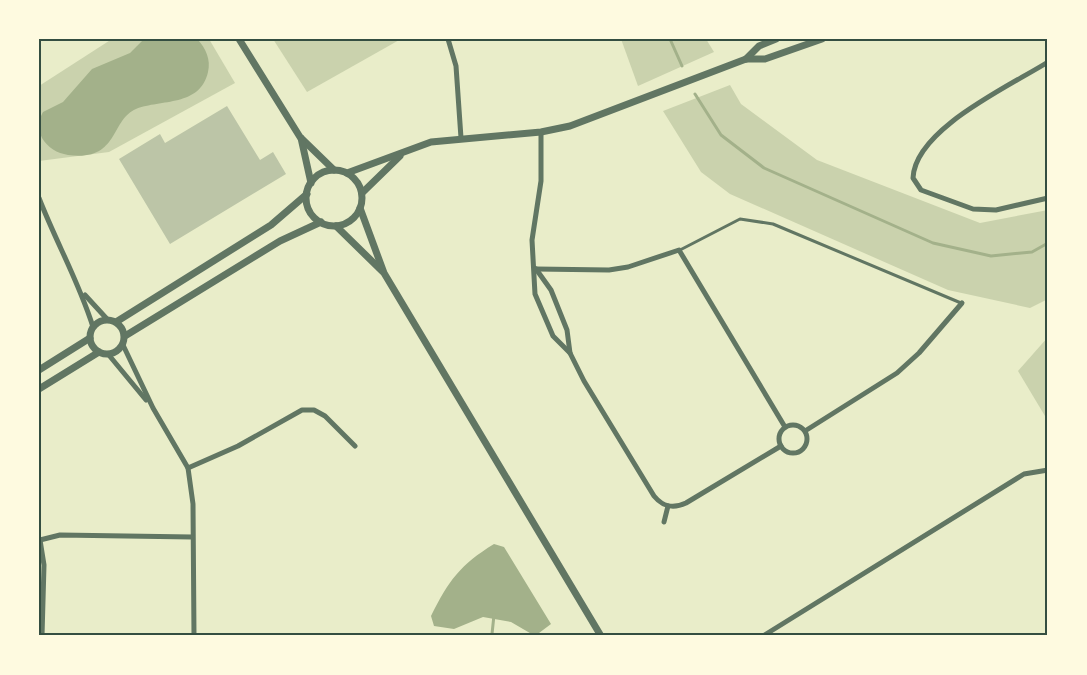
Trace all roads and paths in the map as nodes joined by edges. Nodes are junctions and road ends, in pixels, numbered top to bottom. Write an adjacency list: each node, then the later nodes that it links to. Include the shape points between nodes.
1 (239, 39): 8 (street)
2 (448, 39): 9 (street, via 456,66)
3 (776, 39): 5 (street, via 759,46)
4 (822, 39): 5 (street, via 765,58)
5 (746, 59): 7 (street, via 570,126)
6 (1048, 62): 16 (street, via 934,135 915,168 915,183 926,192 973,209)
7 (541, 132): 9 (street); 22 (street, via 541,181 532,240)
8 (300, 137): 11 (street); 13 (street)
9 (461, 138): 10 (street, via 431,142)
10 (402, 154): 12 (street); 14 (street)
11 (334, 170): 12 (street); 13 (street)
12 (347, 173): 14 (street)
13 (310, 183): 15 (street)
14 (362, 193): 18 (street)
15 (307, 194): 19 (street, via 309,210); 27 (street, via 271,225)
16 (1048, 198)
17 (39, 199): 24 (street)
18 (360, 208): 20 (street, via 351,220); 23 (street)
19 (321, 222): 20 (street); 29 (street, via 280,241)
20 (336, 226): 23 (street)
21 (679, 250): 22 (street, via 619,269); 25 (lane, via 740,219 756,219); 38 (street)
22 (536, 269): 33 (street, via 551,290 567,330); 33 (street, via 535,294 552,336)
23 (384, 273): 49 (street)
24 (82, 291): 26 (street); 28 (street)
25 (962, 303): 39 (street, via 897,373)
26 (107, 320): 27 (street); 28 (street)
27 (116, 322): 29 (street)
28 (93, 327): 30 (street)
29 (125, 336): 31 (street)
30 (90, 338): 32 (street); 35 (street)
31 (123, 345): 34 (street); 37 (street)
32 (99, 352): 34 (street); 36 (street)
33 (570, 353): 44 (street, via 595,402 654,496)
34 (108, 354): 37 (street)
35 (39, 370)
36 (39, 388)
37 (153, 408): 42 (street)
38 (785, 427): 39 (street, via 796,425); 41 (street, via 779,438)
39 (805, 431): 41 (street, via 807,440 800,451 788,451)
40 (355, 446): 42 (street, via 325,416 314,410 302,410 238,446)
41 (781, 446): 44 (street, via 686,503)
42 (188, 468): 46 (street)
43 (1048, 470): 50 (street, via 1024,474)
44 (668, 506): 45 (street)
45 (663, 522)
46 (192, 537): 47 (street, via 60,535 40,540 45,564); 48 (street)
47 (42, 636)
48 (194, 636)
49 (601, 636)
50 (763, 636)

